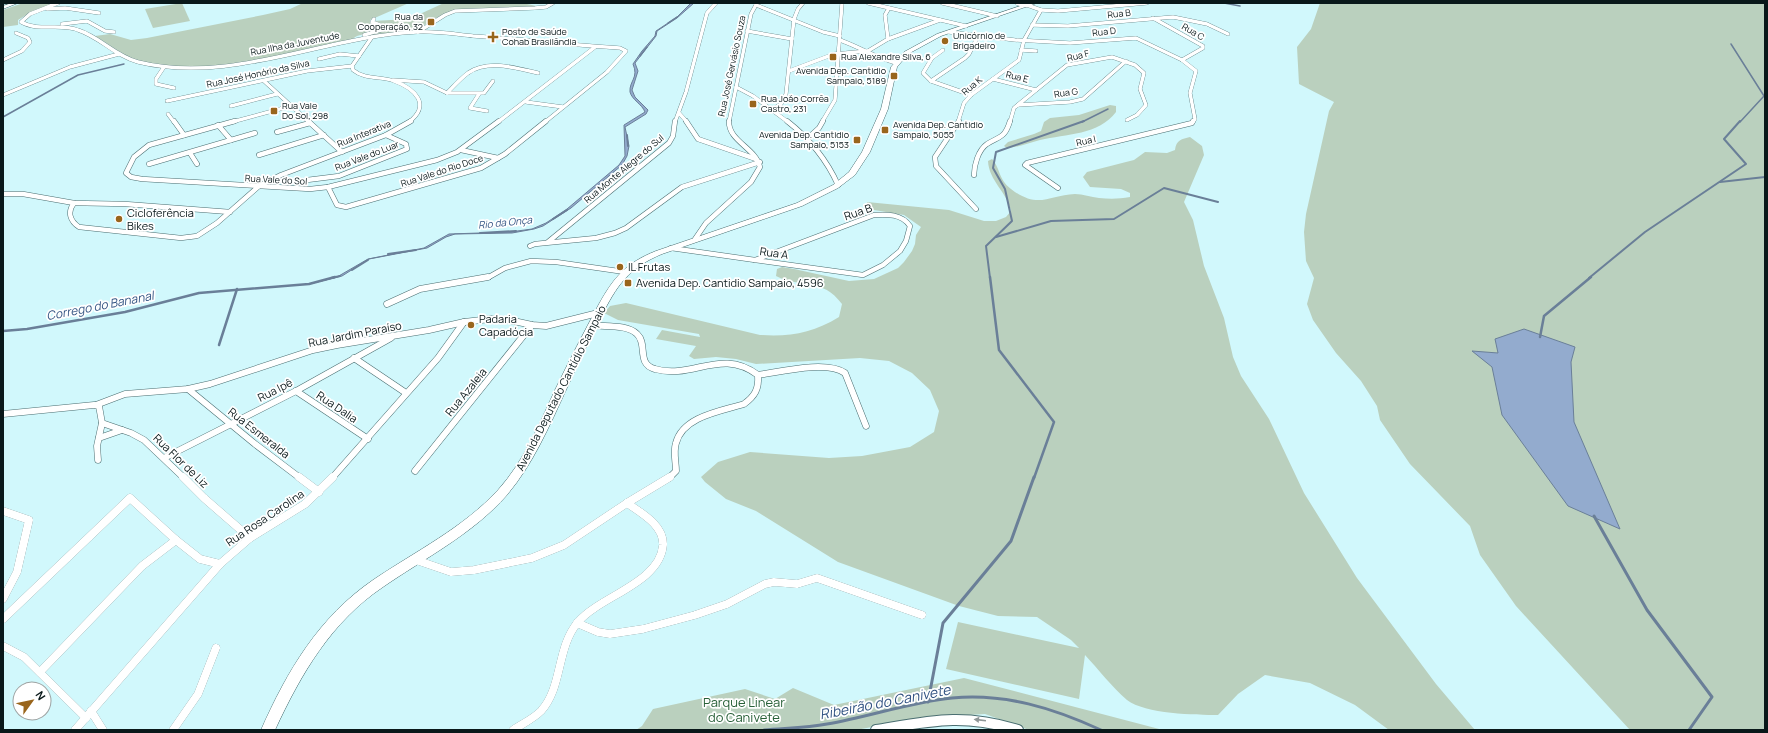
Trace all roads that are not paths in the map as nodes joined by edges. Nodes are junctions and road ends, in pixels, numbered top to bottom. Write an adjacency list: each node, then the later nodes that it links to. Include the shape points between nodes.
1 (16, 3): 14 (main road)
2 (58, 3): 17 (street, Rua Ilha da Juventude)
3 (553, 3): 29 (street, via 546,7 455,11)
4 (716, 3): 79 (street, Rua Monte Alegre do Sul, via 707,13)
5 (803, 3): 22 (street, via 798,7)
6 (842, 3): 35 (street)
7 (868, 3): 15 (street)
8 (942, 3): 19 (street)
9 (1018, 3): 13 (street)
10 (1034, 3): 13 (main road)
11 (1147, 3): 16 (street, via 1058,11)
12 (756, 4): 22 (street); 27 (street, Rua José Gervásio Souza)
13 (1027, 6): 16 (street); 19 (main road)
14 (3, 8)
15 (889, 8): 23 (street); 36 (street, via 885,15)
16 (1041, 10): 24 (street, Rua K)
17 (38, 11): 18 (street, via 65,8); 25 (street, Rua Ilha da Juventude, via 27,16 22,22 35,26)
18 (99, 13)
19 (997, 16): 26 (main road)
20 (1153, 18): 24 (street, Rua B, via 1068,26); 32 (street, Rua B, via 1182,18 1207,24); 51 (street, Rua C, via 1203,46)
21 (374, 19): 39 (street, via 372,22 388,28)
22 (794, 20): 35 (street); 37 (street)
23 (940, 20): 26 (street); 36 (street)
24 (1032, 25): 38 (street, Rua K)
25 (56, 26): 28 (street, via 84,20 105,31); 47 (street, Rua Ilha da Juventude, via 79,30)
26 (966, 26): 30 (main road)
27 (747, 31): 37 (street); 63 (street, Rua José Gervásio Souza)
28 (114, 32)
29 (418, 32): 34 (street, Rua Ilha da Juventude); 40 (street, Rua Ilha da Juventude)
30 (949, 32): 33 (street, Rua D); 53 (main road, via 920,43)
31 (16, 33): 50 (street, via 28,38 29,45 18,54)
32 (1228, 34)
33 (978, 36): 38 (street, Rua D); 62 (street, via 965,58)
34 (372, 37): 39 (street, Rua Ilha da Juventude); 48 (street)
35 (840, 38): 44 (street); 46 (street)
36 (888, 38): 44 (street)
37 (792, 40): 56 (street)
38 (1024, 40): 43 (street, Rua K); 51 (street, Rua D, via 1075,43 1136,38)
39 (350, 41): 55 (street, Rua Ilha da Juventude, via 243,62)
40 (595, 46): 41 (street, Rua Ilha da Juventude); 72 (street, Rua Vale do Sol)
41 (624, 49): 75 (street, Rua Vale do Rio Doce, via 626,52 603,74)
42 (943, 50): 62 (street, via 932,58 923,73)
43 (1020, 50): 45 (street); 58 (street, Rua K, via 1017,62)
44 (868, 51): 46 (street); 53 (street, via 881,59)
45 (1036, 51)
46 (839, 53): 56 (street); 90 (street, via 835,100 819,128)
47 (119, 54): 55 (street, Rua Ilha da Juventude, via 135,62); 70 (street, via 70,67)
48 (359, 56): 49 (street, via 343,54); 54 (street)
49 (319, 59)
50 (3, 60)
51 (1182, 60): 83 (street, Rua D, via 1196,71 1190,93 1195,119)
52 (1126, 61): 65 (street, Rua F, via 1108,57 1067,65); 76 (street, Rua G, via 1083,99); 81 (street, Rua F, via 1144,71 1140,89 1146,105)
53 (896, 63): 103 (main road, Avenida Deputado Cantídio Sampaio, via 887,100 873,137 858,166)
54 (352, 66): 59 (street, Rua Interativa, via 356,74); 60 (street, Rua José Honório da Silva, via 306,71)
55 (164, 67): 64 (street, via 156,79 156,84)
56 (789, 70): 77 (street, via 785,96 780,105)
57 (538, 73): 66 (street, via 513,67 482,67 468,73)
58 (993, 79): 65 (street, Rua E); 69 (street, Rua K)
59 (391, 80): 66 (street, via 419,81); 87 (street, Rua Interativa, via 418,96 422,106 412,119)
60 (264, 81): 67 (street); 71 (street, Rua José Honório da Silva)
61 (493, 81): 68 (street, via 485,92)
62 (932, 81): 69 (street)
63 (736, 86): 77 (street); 97 (street, Rua José Gervásio Souza, via 729,127)
64 (174, 88)
65 (1036, 90): 76 (street, Rua F)
66 (447, 93): 68 (street)
67 (277, 94): 73 (street); 74 (street)
68 (479, 94): 78 (street, via 470,108)
69 (972, 94): 109 (street, Rua K, via 964,103 958,123 938,152 935,161 940,172)
70 (3, 95)
71 (167, 100)
72 (526, 102): 75 (street); 92 (street, Rua Vale do Sol)
73 (231, 106)
74 (291, 106): 82 (street); 84 (street, Rua Vale do Sol)
75 (563, 106): 96 (street, Rua Vale do Rio Doce, via 528,137)
76 (1018, 106): 101 (street, Rua F, via 1012,111 1005,135 987,144 974,165)
77 (772, 110): 90 (street)
78 (487, 111)
79 (679, 113): 97 (street, via 698,139); 112 (street, Rua Monte Alegre do Sul, via 673,136 665,148)
80 (168, 114): 88 (street)
81 (1127, 120)
82 (310, 122): 85 (street); 89 (street)
83 (1192, 123): 106 (street, Rua I, via 1025,164)
84 (218, 125): 88 (street, Rua Vale do Sol); 91 (street)
85 (278, 132)
86 (255, 133): 91 (street)
87 (386, 134): 93 (street, Rua Interativa); 102 (street, Rua Vale do Luar, via 406,144 407,149 339,176)
88 (184, 135): 104 (street, Rua Vale do Sol, via 155,143 140,151 128,167 127,176)
89 (324, 135): 93 (street); 95 (street)
90 (808, 138): 100 (street)
91 (231, 140): 94 (street)
92 (461, 150): 96 (street); 105 (street, Rua Vale do Sol, via 437,160)
93 (342, 152): 104 (street, Rua Interativa)
94 (190, 153): 98 (street); 99 (street)
95 (260, 155)
96 (498, 158): 105 (street, Rua Vale do Rio Doce, via 465,174 346,208 337,205)
97 (759, 161): 111 (street, via 759,171 751,182 706,223); 112 (street, via 682,187 615,234)
98 (149, 164)
99 (197, 164)
100 (833, 174): 103 (street); 103 (street)
101 (974, 174)
102 (307, 180)
103 (841, 183): 111 (main road, Avenida Deputado Cantídio Sampaio, via 810,202)
104 (259, 186): 105 (street, Rua Vale do Sol, via 301,190); 110 (street)
105 (328, 187)
106 (1058, 188)
107 (3, 194): 108 (street, via 23,194)
108 (74, 203): 110 (street, via 132,204); 110 (street, via 70,209 70,216 71,221 78,227 181,238 204,233)
109 (976, 209)
110 (230, 212)
111 (695, 239): 114 (main road, Avenida Deputado Cantídio Sampaio)
112 (548, 242): 113 (street)
113 (530, 246)
114 (671, 248): 115 (street, Rua A); 117 (main road, Avenida Deputado Cantídio Sampaio, via 649,257)
115 (754, 260): 116 (street, Rua A, via 856,275 863,275); 116 (street, Rua B, via 870,216 885,214 905,219 910,226 904,245 889,261)
116 (873, 269)
117 (625, 272): 118 (street, via 531,261 505,268 489,277 420,289); 119 (main road, Avenida Deputado Cantídio Sampaio)
118 (387, 304)
119 (598, 313): 121 (street, Rua Jardim Paraíso, via 556,325); 122 (main road, Avenida Deputado Cantídio Sampaio)
120 (464, 322): 121 (street, Rua Jardim Paraíso, via 490,319); 123 (street, Rua Jardim Paraíso); 128 (street, Rua Rosa Carolina, via 438,358)
121 (532, 325): 139 (street, Rua Azaleia)
122 (592, 325): 125 (street, via 632,331 640,339 645,363 656,370 681,371 732,362 748,367); 145 (main road, Avenida Deputado Cantídio Sampaio, via 536,442 518,473 501,495 480,515)
123 (394, 336): 124 (street, Rua Ipê); 126 (street, Rua Jardim Paraíso, via 313,350 221,381)
124 (354, 358): 127 (street, Rua Ipê); 128 (street)
125 (758, 375): 133 (street, via 816,367 841,368); 141 (street, via 758,392 751,399 744,404 694,421 682,430 676,441 676,471 672,476)
126 (188, 389): 129 (street, Rua Jardim Paraíso, via 125,394); 132 (street, Rua Esmeralda)
127 (296, 391): 132 (street, Rua Ipê); 136 (street, Rua Dalia)
128 (406, 393): 136 (street, Rua Rosa Carolina)
129 (98, 406): 130 (street, Rua Jardim Paraíso); 131 (street)
130 (3, 414)
131 (102, 423): 134 (street, Rua Flor de Liz); 135 (street)
132 (230, 425): 137 (street, Rua Ipê); 140 (street, Rua Esmeralda)
133 (866, 426)
134 (122, 430): 135 (street); 137 (street, Rua Flor de Liz, via 138,437)
135 (99, 438): 138 (street)
136 (368, 439): 140 (street, Rua Rosa Carolina)
137 (164, 458): 143 (street, Rua Flor de Liz, via 204,498)
138 (98, 460)
139 (415, 471)
140 (319, 492): 143 (street, Rua Rosa Carolina)
141 (627, 502): 145 (street, via 564,544 532,558 451,572); 150 (street, via 656,525 663,544 662,553 646,574 593,608)
142 (3, 511): 147 (street, via 29,520 17,572)
143 (250, 538): 146 (street, Rua Rosa Carolina)
144 (176, 540): 146 (street, via 200,559); 149 (street, via 130,498); 153 (street, via 142,566)
145 (416, 560): 158 (main road, Avenida Deputado Cantídio Sampaio, via 375,585 324,630 301,662)
146 (220, 564): 154 (street, Rua Rosa Carolina)
147 (3, 599)
148 (922, 615): 150 (street, via 817,578 797,584 765,584 721,606 643,629 610,634)
149 (3, 619)
150 (577, 623): 159 (street, via 565,647 541,711)
151 (3, 646): 153 (street, via 24,657)
152 (216, 648): 157 (street, via 198,694)
153 (40, 672): 154 (street)
154 (88, 715): 155 (street, Rua Rosa Carolina); 156 (street)
155 (75, 730)
156 (103, 730)
157 (173, 730)
158 (268, 730)
159 (513, 730)
160 (876, 730): 161 (street, one-way to 160, via 981,720 959,719 929,720)
161 (1018, 730)

